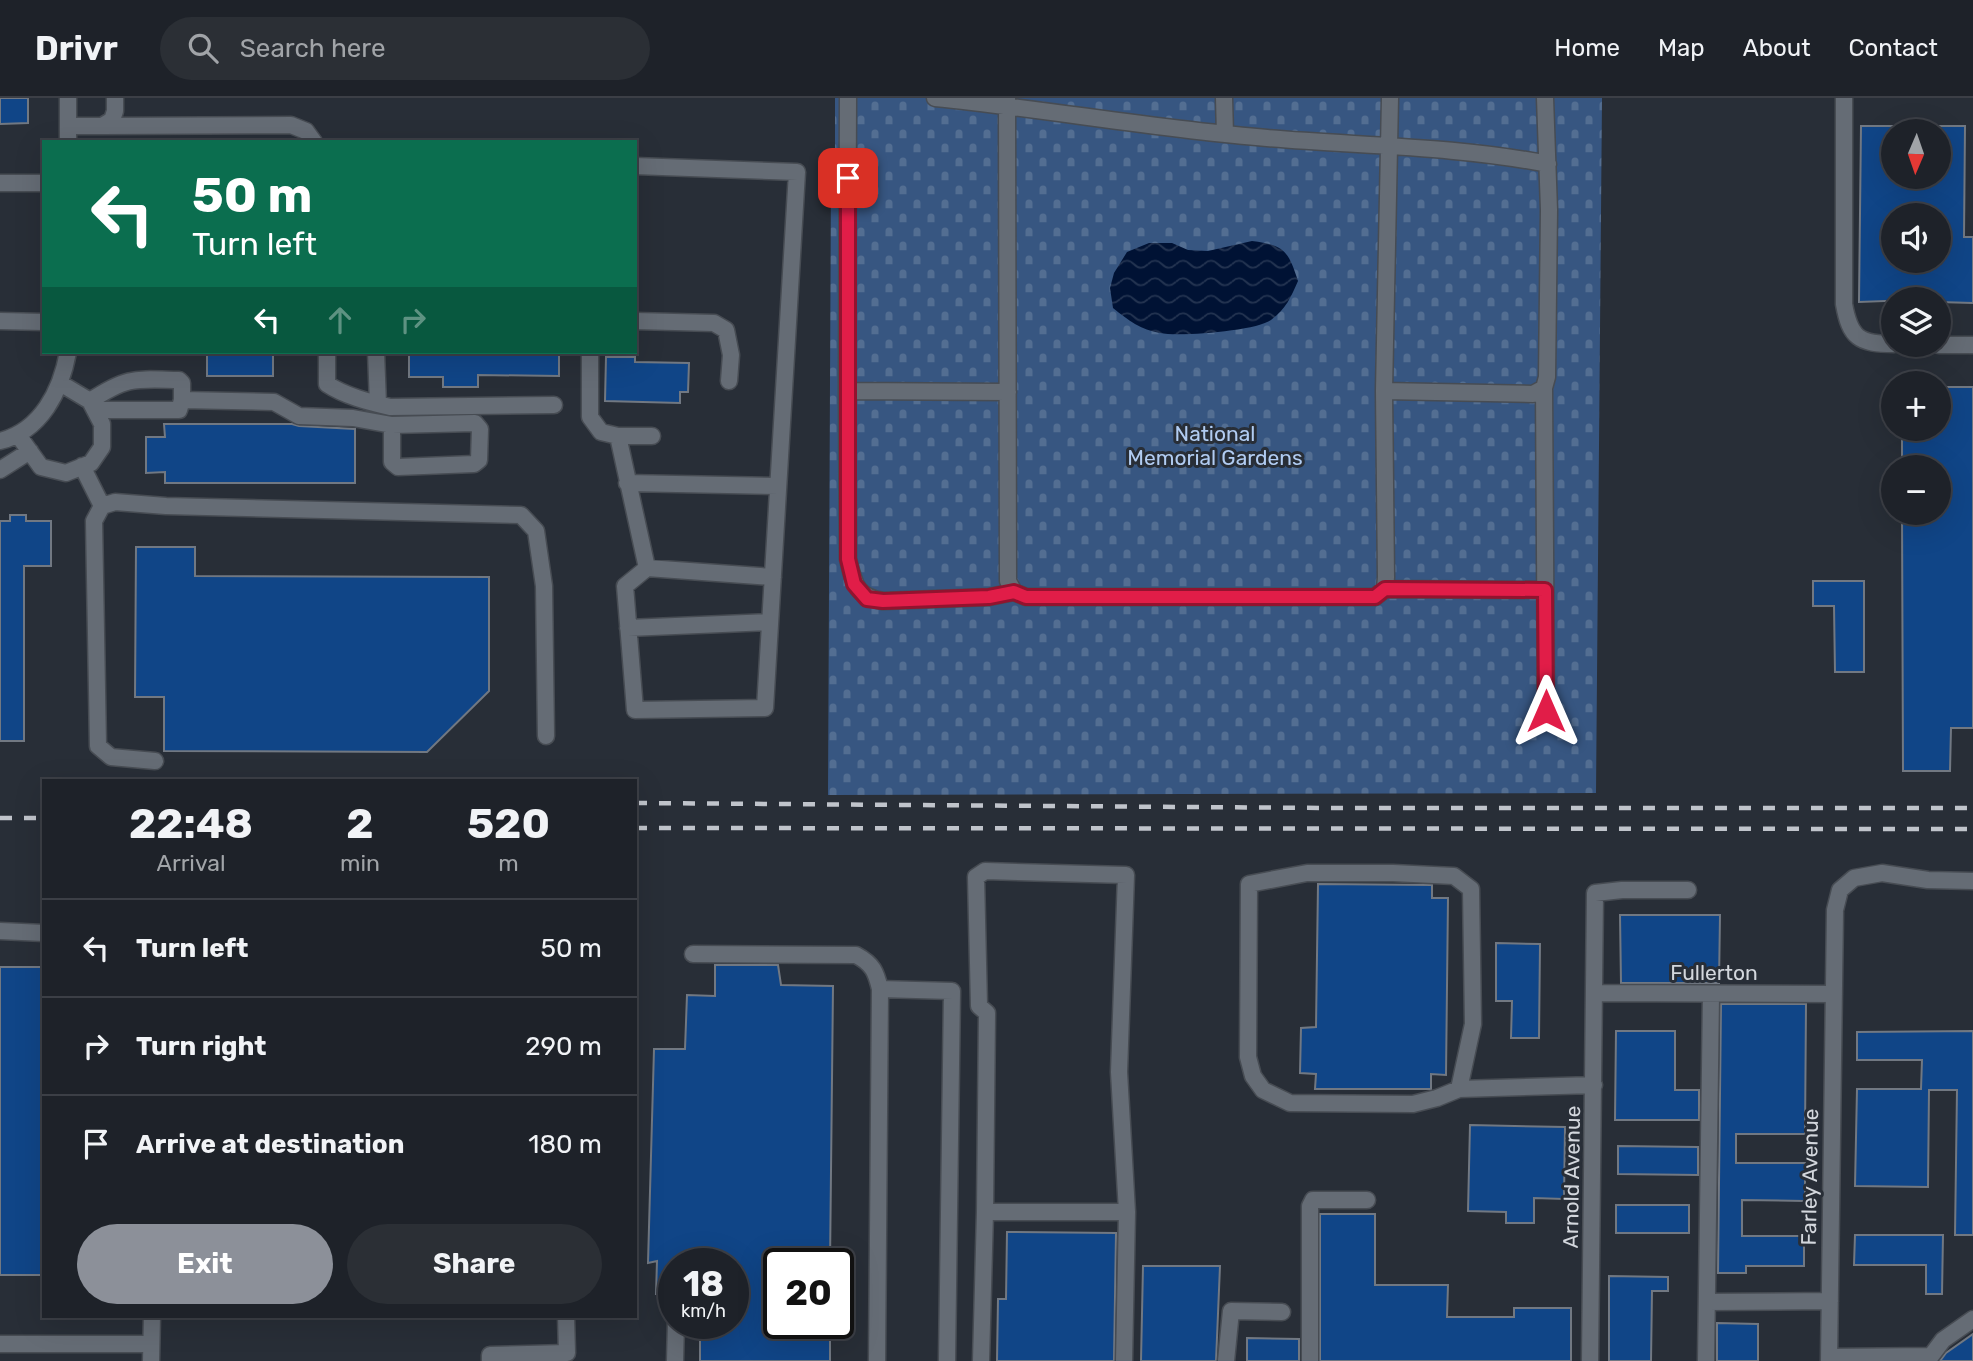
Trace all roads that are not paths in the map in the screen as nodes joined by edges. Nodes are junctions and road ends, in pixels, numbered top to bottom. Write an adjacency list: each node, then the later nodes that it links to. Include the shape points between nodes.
1 (68, 98): 11 (street)
2 (116, 98): 10 (street, via 112,120)
3 (848, 98): 32 (street)
4 (934, 98): 9 (street)
5 (1224, 98): 12 (street)
6 (1390, 98): 14 (street)
7 (1545, 98): 15 (street)
8 (1844, 98): 22 (street, via 1844,304 1856,338)
9 (1007, 102): 12 (street); 34 (street)
10 (102, 126): 11 (street); 13 (street, via 291,125 306,131)
11 (68, 134)
12 (1224, 134): 14 (street)
13 (313, 140)
14 (1388, 146): 15 (street); 33 (street)
15 (1548, 164): 31 (street)
16 (637, 166): 48 (street, via 797,172)
17 (0, 183): 18 (street)
18 (42, 183)
19 (0, 321): 21 (street)
20 (637, 321): 29 (street, via 714,323 726,330 731,355)
21 (42, 322)
22 (1881, 344)
23 (1951, 345): 24 (street)
24 (1973, 345)
25 (67, 354): 30 (street)
26 (327, 354): 35 (street, via 327,384)
27 (376, 354): 35 (street)
28 (590, 354): 41 (street, via 590,417 601,432)
29 (729, 381)
30 (60, 383): 38 (street); 40 (street, via 43,412)
31 (1544, 388): 33 (street, via 1533,394); 53 (street)
32 (847, 391): 34 (street); 54 (street, via 848,559 854,584 867,599 883,601)
33 (1384, 391): 52 (street)
34 (1008, 392): 54 (street, via 1008,581)
35 (378, 404): 37 (street)
36 (181, 405): 38 (street); 38 (street, via 179,380 134,379 117,384); 39 (street, via 274,402 299,416)
37 (554, 405)
38 (93, 406): 45 (street, via 102,424 102,447 91,463)
39 (392, 425): 39 (street, via 475,423 480,429 479,460 474,464 394,465)
40 (18, 435): 43 (street); 44 (street)
41 (618, 436): 42 (street); 47 (street)
42 (652, 436)
43 (0, 441)
44 (30, 451): 45 (street, via 41,467 66,473); 46 (street)
45 (82, 466): 49 (street)
46 (0, 470)
47 (627, 483): 48 (street); 50 (street)
48 (778, 486): 51 (street)
49 (102, 506): 58 (street, via 115,502 521,514 536,531 544,586); 59 (street, via 94,521 98,746 111,757)
50 (647, 568): 51 (street); 56 (street, via 625,586)
51 (773, 577): 55 (street)
52 (1385, 589): 53 (street); 54 (street, via 1375,597 1026,597)
53 (1545, 590): 57 (street)
54 (1014, 592)
55 (770, 622): 56 (street); 56 (street, via 765,708 635,710)
56 (628, 628)
57 (1546, 711)
58 (545, 736)
59 (155, 761)
60 (1973, 881): 67 (street, Farley Avenue, via 1882,873 1854,878 1840,890 1835,910)
61 (1688, 890): 66 (street, Arnold Avenue, via 1595,893)
62 (0, 931): 63 (street)
63 (42, 933)
64 (693, 954): 65 (street, via 856,955 875,970)
65 (880, 989): 86 (street); 87 (street, via 952,991)
66 (1594, 993): 68 (street, Fullerton); 69 (street, Arnold Avenue)
67 (1834, 993): 68 (street, Fullerton); 75 (street, Farley Avenue)
68 (1711, 995): 74 (street)
69 (1594, 1085): 70 (street); 92 (street, Arnold Avenue)
70 (1459, 1088): 70 (street, via 1413,1104 1290,1103 1263,1090 1252,1076 1248,1057 1249,884 1307,873 1392,873 1454,876 1471,889 1473,1024)
71 (1367, 1200): 91 (street, via 1313,1200 1310,1206)
72 (985, 1212): 73 (street); 73 (street, via 987,1013 979,1006 976,877 985,871 1126,875 1119,1072); 88 (street)
73 (1127, 1212): 89 (street)
74 (1707, 1301): 75 (street); 93 (street)
75 (1830, 1301): 83 (street, Farley Avenue)
76 (1282, 1312): 90 (street, via 1231,1311)
77 (152, 1318): 82 (street)
78 (566, 1318): 84 (street, via 567,1353 490,1355)
79 (1973, 1319): 83 (street, via 1943,1340 1931,1356)
80 (676, 1339): 85 (street)
81 (0, 1344): 82 (street)
82 (150, 1353)
83 (1829, 1359)
84 (490, 1361)
85 (675, 1361)
86 (877, 1361)
87 (947, 1361)
88 (981, 1361)
89 (1124, 1361)
90 (1226, 1361)
91 (1310, 1361)
92 (1590, 1361)
93 (1706, 1361)

